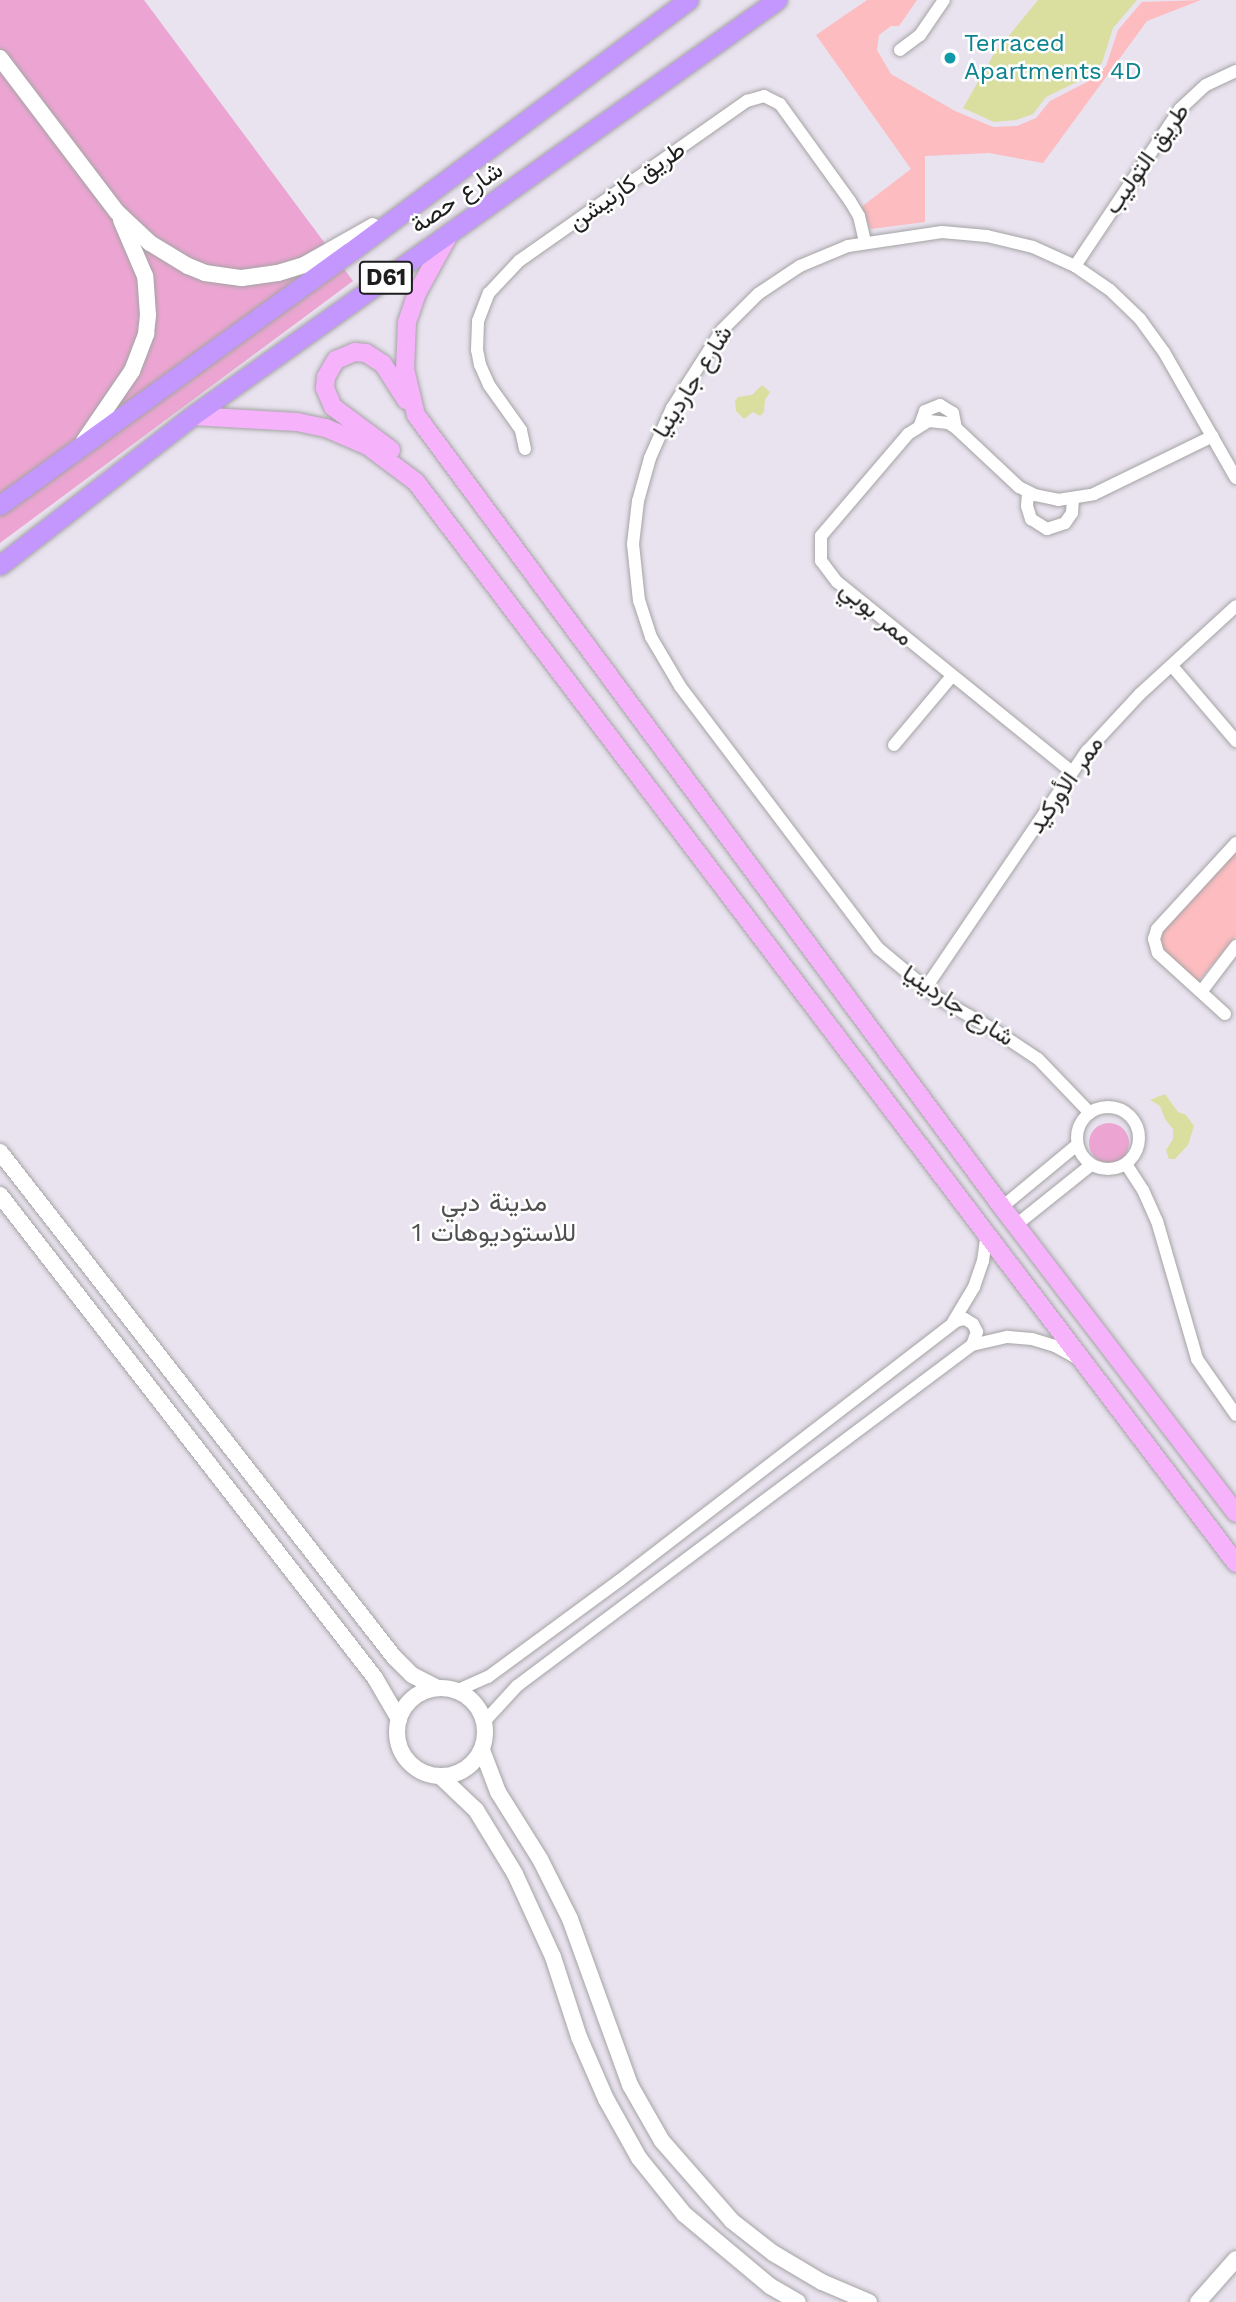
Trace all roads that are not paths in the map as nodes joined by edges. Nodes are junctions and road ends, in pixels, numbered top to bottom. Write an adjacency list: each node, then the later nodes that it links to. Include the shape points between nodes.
1 (688, 0): 8 (main road, شارع حصة / D61)
2 (777, 0): 9 (main road, شارع حصة / D61)
3 (944, 0): 4 (street, via 920,35)
4 (900, 50)
5 (0, 58): 7 (street)
6 (1236, 71): 11 (street, طريق التوليب, via 1206,85 1181,109)
7 (117, 212): 8 (street, via 169,256 205,272 242,278 291,270); 15 (street, via 145,276 146,334 132,371)
8 (391, 219): 15 (main road, شارع حصة / D61)
9 (450, 233): 12 (main road, via 417,293 407,322 405,369); 13 (main road, شارع حصة / D61)
10 (865, 242): 11 (street, شارع جاردينيا, via 960,233 1033,247); 16 (street, طريق كارنيشن, via 850,201 780,104 764,96 752,98 520,261 489,293 478,321 480,365 521,430); 31 (street, شارع جاردينيا, via 831,251 785,274 722,330 672,408 654,447 638,501 633,564 644,619 669,670 864,933)
11 (1076, 266): 14 (street, شارع جاردينيا, via 1111,290 1140,319)
12 (416, 415): 18 (main road, via 375,357 355,352 329,368 325,388 333,407 387,446); 40 (main road)
13 (192, 416): 18 (main road, via 326,428 368,446); 22 (main road, شارع حصة / D61)
14 (1213, 436): 17 (street, شارع جاردينيا); 20 (street, ممر بوبي)
15 (81, 445): 21 (main road, شارع حصة / D61)
16 (525, 449)
17 (1236, 478)
18 (416, 482): 42 (main road)
19 (1028, 492): 20 (street, ممر بوبي); 20 (street, via 1031,519 1047,529 1065,523); 25 (street, ممر بوبي, via 956,428 953,414 940,405 926,411 920,425 825,529 819,553 825,569)
20 (1073, 500)
21 (0, 505)
22 (0, 565)
23 (1236, 606): 24 (street, ممر الأوركيد)
24 (1172, 666): 26 (street); 28 (street, ممر الأوركيد, via 1121,712)
25 (952, 676): 27 (street); 28 (street, ممر بوبي)
26 (1236, 741)
27 (894, 745)
28 (1072, 772): 31 (street, ممر الأوركيد)
29 (1236, 843): 32 (street, via 1155,934 1158,953)
30 (1236, 946): 32 (street)
31 (925, 989): 34 (street, شارع جاردينيا, via 1017,1044 1056,1076)
32 (1201, 992): 33 (street)
33 (1225, 1014)
34 (1090, 1113): 35 (street, via 1077,1133); 37 (street, via 1100,1108 1121,1110 1136,1125 1138,1147)
35 (1077, 1145): 38 (street); 40 (street)
36 (0, 1152): 49 (street, via 394,1657 412,1675)
37 (1126, 1164): 38 (street, via 1115,1169); 46 (street, via 1157,1221 1197,1359)
38 (1091, 1165): 41 (street)
39 (0, 1195): 51 (street, via 375,1678)
40 (1002, 1207): 41 (main road)
41 (1016, 1225): 47 (main road)
42 (987, 1233): 43 (street, via 974,1287); 45 (main road)
43 (952, 1323): 44 (street, via 965,1319 973,1324); 50 (street, via 609,1588 488,1677)
44 (972, 1345): 45 (street, via 1008,1337 1032,1339 1055,1346); 52 (street, via 517,1686)
45 (1086, 1366): 48 (main road)
46 (1236, 1415)
47 (1236, 1513)
48 (1236, 1563)
49 (437, 1688): 50 (street); 51 (street, via 421,1693)
50 (457, 1691): 52 (street, via 474,1703)
51 (399, 1719): 54 (street, via 397,1732 405,1758 427,1774)
52 (484, 1722): 53 (street)
53 (482, 1750): 54 (street, via 463,1771); 57 (street, via 498,1792 570,1919 630,2085 662,2141 732,2221 773,2253 822,2282)
54 (440, 1776): 56 (street, via 477,1810 515,1874 553,1957 579,2037 606,2099 639,2158 668,2196 712,2239 770,2286)
55 (1236, 2259): 58 (street)
56 (798, 2302)
57 (869, 2302)
58 (1198, 2302)

